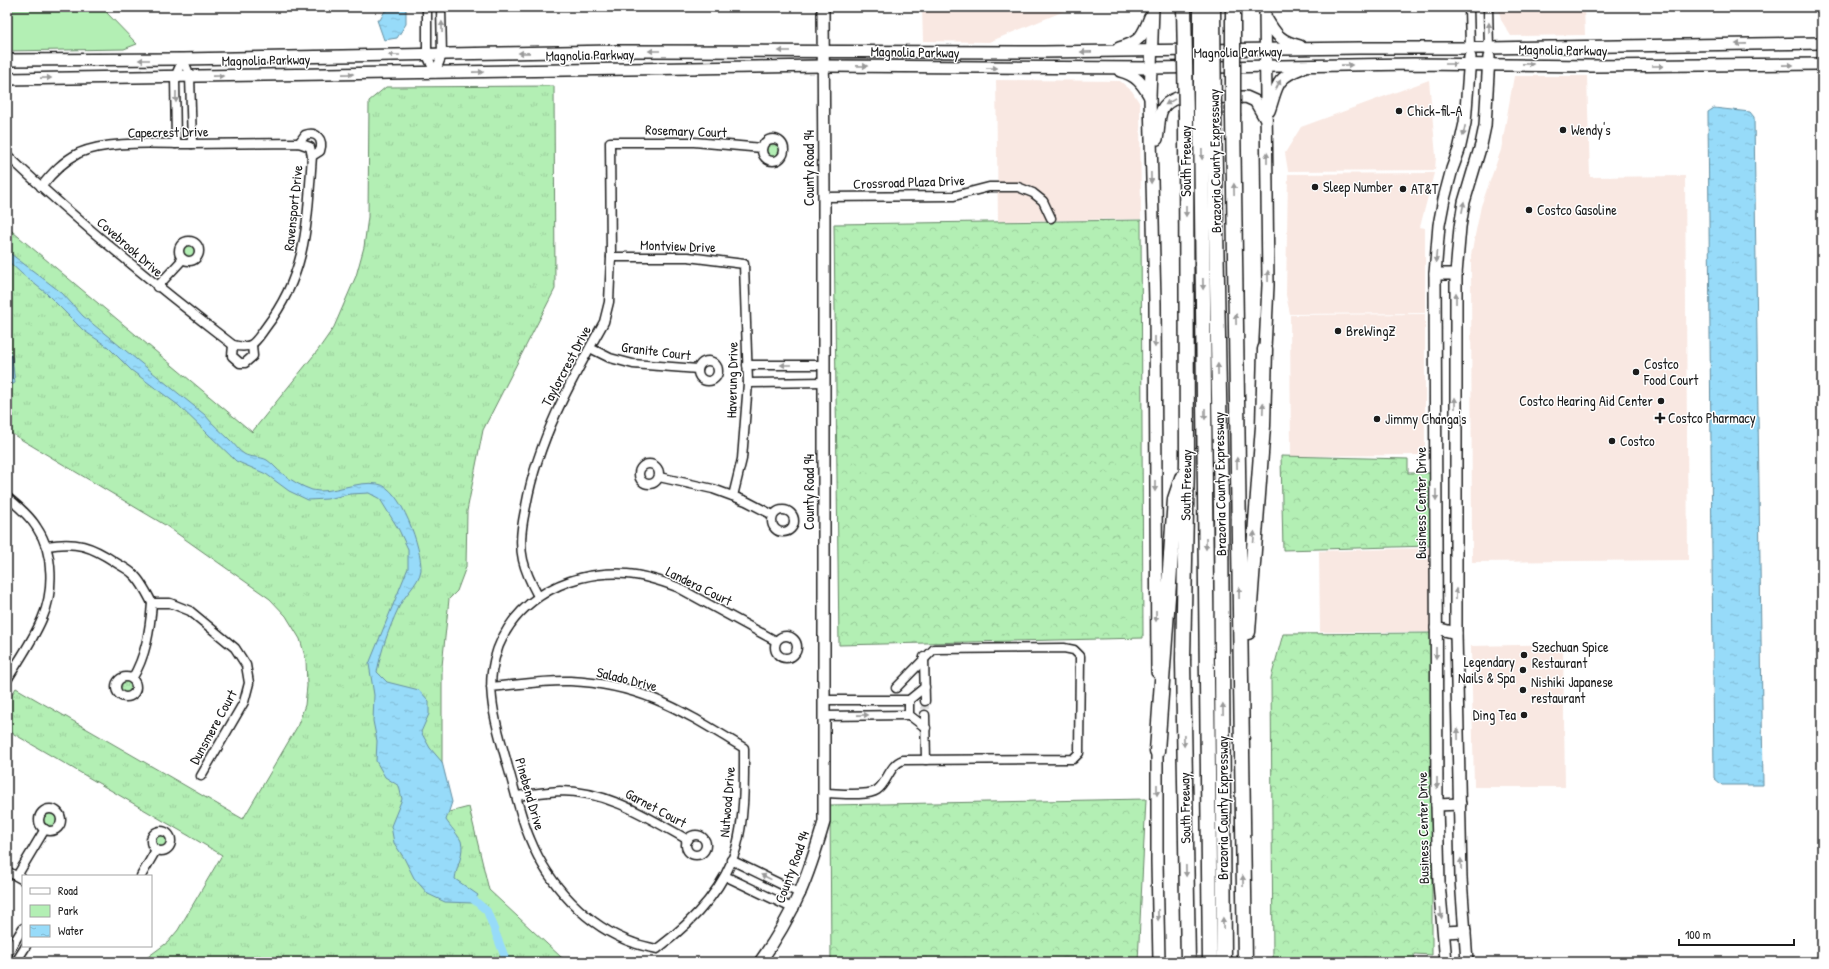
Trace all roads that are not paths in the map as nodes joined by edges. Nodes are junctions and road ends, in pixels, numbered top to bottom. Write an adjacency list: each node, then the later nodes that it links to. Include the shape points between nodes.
1 (427, 7): 23 (street)
2 (441, 7): 22 (street, one-way to 2)
3 (823, 7): 20 (main road, County Road 94)
4 (1184, 7): 72 (highway, South Freeway, one-way to 72, bridge)
5 (1201, 7): 41 (highway, Brazoria County Expressway, bridge)
6 (1213, 7): 41 (highway, Brazoria County Expressway, bridge)
7 (1233, 7): 100 (highway, one-way to 7, bridge)
8 (1469, 7): 13 (street)
9 (1488, 7): 14 (street, one-way to 9)
10 (1153, 9): 18 (main road, via 1144,34 1139,40); 19 (main road)
11 (1265, 12): 15 (main road, via 1278,37 1289,43); 16 (main road)
12 (1822, 43): 14 (main road, Magnolia Parkway, one-way to 14)
13 (1470, 48): 14 (main road, Magnolia Parkway); 15 (main road, Magnolia Parkway); 26 (main road, Business Center Drive)
14 (1489, 48): 27 (main road)
15 (1314, 49): 16 (main road, Magnolia Parkway)
16 (1266, 50): 19 (main road, Magnolia Parkway); 32 (main road)
17 (631, 51): 20 (main road, Magnolia Parkway, one-way to 17); 22 (main road, Magnolia Parkway, one-way to 22); 35 (main road)
18 (1105, 51): 19 (main road, Magnolia Parkway); 21 (main road, Magnolia Parkway, one-way to 21)
19 (1153, 51): 34 (main road)
20 (823, 52): 21 (main road, Magnolia Parkway); 29 (main road, County Road 94)
21 (977, 52): 31 (main road, via 967,60)
22 (442, 54): 23 (main road, Magnolia Parkway); 36 (street)
23 (427, 55): 24 (main road, Magnolia Parkway, one-way to 24); 36 (street)
24 (183, 59): 25 (main road, Magnolia Parkway, one-way to 25); 37 (street); 38 (street)
25 (7, 60)
26 (1470, 64): 27 (main road, Magnolia Parkway); 30 (main road, Magnolia Parkway, one-way to 26); 58 (main road, Business Center Drive, one-way to 58, via 1465,123 1444,199)
27 (1489, 64): 28 (main road, Magnolia Parkway, one-way to 28); 59 (main road, one-way to 27, via 1464,202 1485,126)
28 (1822, 64)
29 (823, 66): 31 (main road, Magnolia Parkway, one-way to 31); 35 (main road, Magnolia Parkway); 53 (main road, County Road 94)
30 (1308, 66): 32 (main road, Magnolia Parkway); 42 (main road, one-way to 30, via 1280,79 1290,72)
31 (925, 67): 33 (main road, Magnolia Parkway, one-way to 33)
32 (1266, 67): 34 (main road, Magnolia Parkway); 42 (main road)
33 (1106, 68): 34 (main road, Magnolia Parkway); 40 (main road, via 1130,74 1141,82)
34 (1152, 68): 40 (main road)
35 (632, 69): 36 (main road, Magnolia Parkway, one-way to 35)
36 (435, 73): 37 (main road, Magnolia Parkway, one-way to 36)
37 (190, 76): 38 (main road, Magnolia Parkway); 46 (street)
38 (175, 77): 39 (main road, Magnolia Parkway, one-way to 38); 45 (street, one-way to 45)
39 (7, 79)
40 (1150, 97): 51 (main road)
41 (1207, 115): 125 (highway, Brazoria County Expressway, one-way to 125); 126 (highway, Brazoria County Expressway, one-way to 41, via 1221,522)
42 (1267, 120): 51 (main road, one-way to 51, via 1255,101 1246,97 1177,98 1168,101 1159,117); 64 (main road, one-way to 42, via 1268,285)
43 (610, 142): 48 (street, Rosemary Court, via 694,142); 55 (street, Taylorcrest Drive)
44 (299, 143): 46 (street, Capecrest Drive); 47 (street, Capecrest Drive); 50 (street, via 304,135 314,134 319,137 322,141 320,151)
45 (176, 144): 46 (street, Capecrest Drive); 52 (street, Capecrest Drive, via 131,144 81,152 60,165)
46 (192, 144)
47 (310, 147): 50 (street, Ravensport Drive)
48 (762, 148)
49 (7, 155): 52 (street, Covebrook Drive)
50 (312, 156): 62 (street, Ravensport Drive, via 303,253 280,306)
51 (1151, 162): 97 (main road, one-way to 97, via 1155,303)
52 (41, 187): 60 (street, Covebrook Drive)
53 (824, 197): 54 (street, Crossroad Plaza Drive, via 954,196 989,187 1018,187 1033,193 1042,201); 65 (main road, County Road 94)
54 (1051, 218)
55 (611, 257): 57 (street, Montview Drive, via 688,257); 63 (street, Taylorcrest Drive, via 608,310)
56 (183, 259): 60 (street)
57 (744, 264): 66 (street, Haverung Drive)
58 (1435, 274): 59 (main road); 70 (main road, Business Center Drive)
59 (1456, 274): 71 (main road, one-way to 59)
60 (157, 287): 61 (street, Covebrook Drive)
61 (233, 345): 62 (street, Covebrook Drive, via 243,348); 62 (street, Ravensport Drive, via 232,356 235,360 245,363 253,356)
62 (252, 345)
63 (590, 348): 67 (street, Granite Court, via 616,360 633,364); 78 (street, Taylorcrest Drive, via 550,425 532,473 522,524 521,545 528,578)
64 (1265, 349): 100 (highway, one-way to 64, via 1250,588 1263,426)
65 (824, 365): 66 (street, one-way to 66); 68 (main road, County Road 94)
66 (747, 366): 69 (street, Haverung Drive)
67 (698, 369)
68 (824, 382): 69 (street); 89 (main road, County Road 94)
69 (748, 383): 74 (street, Haverung Drive, via 742,459)
70 (1436, 456): 71 (main road); 80 (main road, Business Center Drive, one-way to 80)
71 (1455, 456): 81 (main road, one-way to 71)
72 (1187, 460): 97 (highway, via 1175,499); 124 (highway, South Freeway, one-way to 124, via 1183,660)
73 (659, 477): 74 (street, via 691,483)
74 (733, 496): 76 (street)
75 (7, 497): 77 (street, via 37,527)
76 (773, 515)
77 (47, 546): 79 (street, via 64,543 90,547 133,574); 85 (street, via 51,580 47,606)
78 (538, 596): 82 (street, Landera Court, via 558,585 592,575 644,576 677,587); 86 (street, Pinebend Drive, via 520,612 506,631 495,658)
79 (152, 602): 84 (street, via 145,648); 99 (street, Dunsmere Court, via 170,603 190,611 235,648 246,665 249,683 244,702)
80 (1436, 628): 81 (main road); 104 (main road, Business Center Drive, one-way to 104)
81 (1456, 633): 103 (main road, one-way to 81)
82 (776, 641)
83 (924, 658): 87 (street); 88 (street); 98 (street, via 934,649 1064,648 1074,650 1080,656 1079,753 1073,760)
84 (132, 679)
85 (7, 680)
86 (492, 687): 96 (street, Salado Drive, via 569,681 630,690 666,702); 102 (street, Pinebend Drive, via 492,700)
87 (925, 687): 90 (street); 91 (street)
88 (896, 688)
89 (824, 700): 90 (street); 94 (main road, County Road 94)
90 (909, 700): 92 (street)
91 (925, 701)
92 (909, 714): 94 (street, one-way to 92); 95 (street)
93 (925, 715): 95 (street)
94 (824, 716): 101 (main road, County Road 94)
95 (926, 728): 98 (street)
96 (744, 748): 108 (street, Nutwood Drive, via 742,814 736,848)
97 (1157, 751): 123 (main road, one-way to 123)
98 (926, 760): 101 (street, via 903,760 896,763 878,789 870,793)
99 (201, 776)
100 (1242, 786): 127 (highway, one-way to 100)
101 (824, 793): 113 (main road, County Road 94, via 824,822)
102 (517, 796): 106 (street, Garnet Court, via 560,791 598,796 632,808); 119 (street, Pinebend Drive, via 529,838 560,890 587,916 603,927 634,944)
103 (1460, 804): 104 (main road); 116 (main road, one-way to 103)
104 (1437, 805): 117 (main road, Business Center Drive, one-way to 117, via 1439,883)
105 (45, 829): 112 (street)
106 (688, 840)
107 (156, 850): 110 (street)
108 (731, 860): 111 (street, Nutwood Drive); 113 (street, one-way to 108)
109 (7, 871): 112 (street)
110 (142, 875)
111 (725, 876): 114 (street); 119 (street, Nutwood Drive, via 690,921)
112 (20, 878)
113 (801, 894): 114 (main road, County Road 94)
114 (794, 909): 122 (main road, County Road 94)
115 (22, 930): 120 (street)
116 (1465, 930): 117 (main road); 129 (main road)
117 (1444, 932): 128 (main road, Business Center Drive)
118 (25, 947): 121 (street)
119 (657, 949)
120 (7, 954)
121 (16, 962)
122 (760, 962)
123 (1159, 962)
124 (1188, 962)
125 (1210, 962)
126 (1224, 962)
127 (1245, 962)
128 (1446, 962)
129 (1467, 962)

